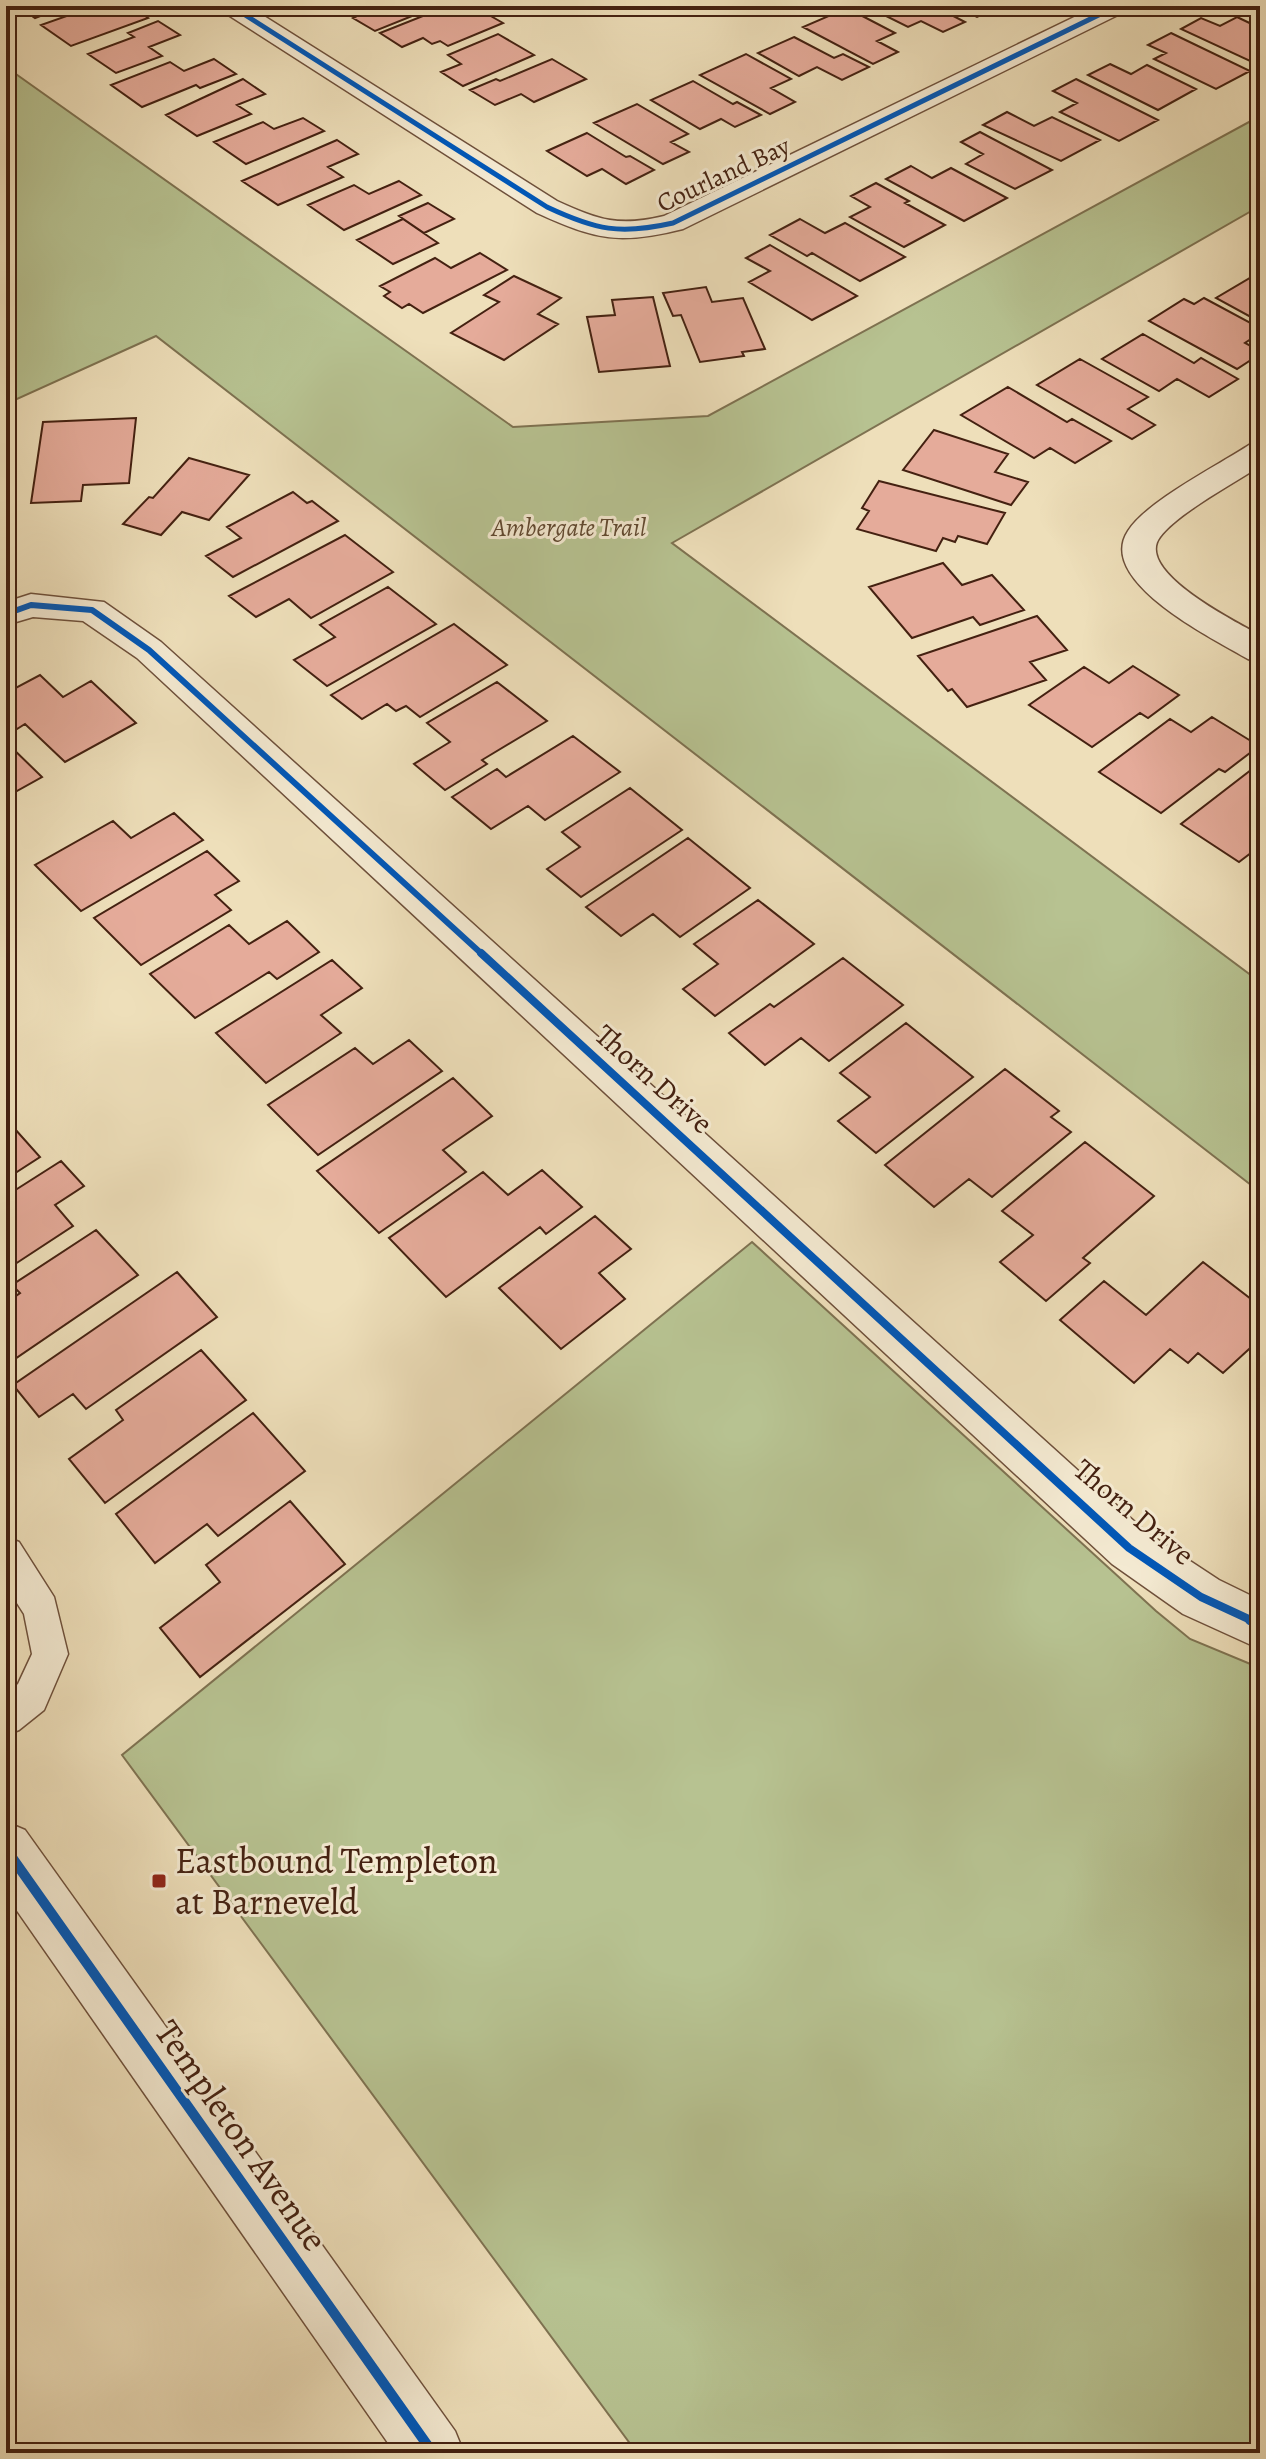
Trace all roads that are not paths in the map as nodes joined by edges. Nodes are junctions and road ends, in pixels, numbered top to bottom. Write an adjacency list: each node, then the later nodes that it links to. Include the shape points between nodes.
1 (231, 6): 2 (street, Courland Bay, via 547,207 596,229 631,233 673,223)
2 (1117, 6)
3 (1260, 452): 5 (street, via 1163,515 1142,535 1139,560 1164,591)
4 (6, 614): 7 (street, Thorn Drive, via 31,605 92,610 149,650 1129,1548 1201,1597)
5 (1260, 651)
6 (6, 1554): 8 (lane, via 41,1609 50,1654 31,1697)
7 (1260, 1625)
8 (6, 1717)
9 (6, 1849): 10 (street, Templeton Avenue)
10 (433, 2453)

